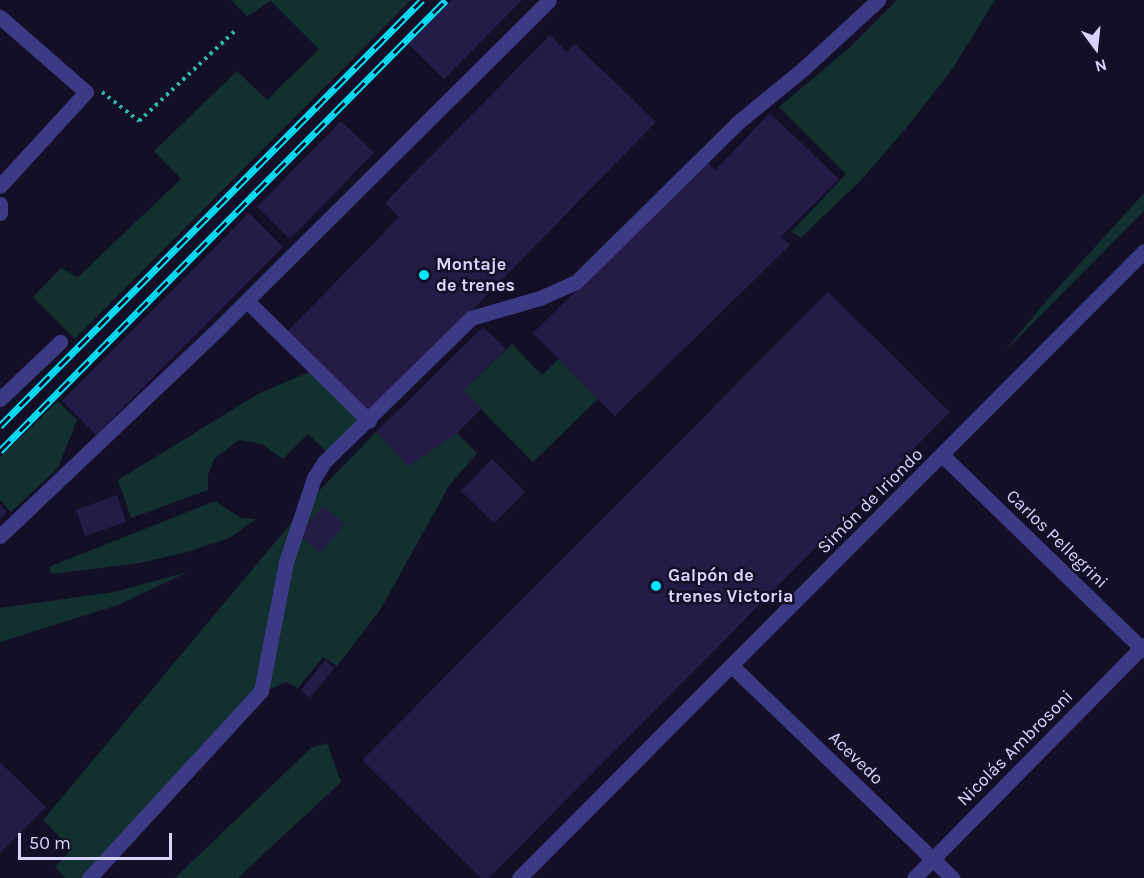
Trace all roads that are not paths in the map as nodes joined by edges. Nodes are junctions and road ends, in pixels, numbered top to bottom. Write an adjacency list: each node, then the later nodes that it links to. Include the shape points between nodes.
1 (549, 0): 8 (street)
2 (878, 0): 11 (street, via 804,69 737,123 576,282 540,298 471,318)
3 (0, 17): 4 (street, via 86,92)
4 (0, 186)
5 (0, 204): 6 (street)
6 (0, 213)
7 (1144, 251): 12 (street, Simón de Iriondo)
8 (246, 301): 11 (street); 13 (street)
9 (60, 342): 10 (street)
10 (0, 399)
11 (369, 421): 17 (street, via 324,462 314,478 286,562 257,697)
12 (942, 456): 14 (street, Carlos Pellegrini); 15 (street, Simón de Iriondo)
13 (0, 536)
14 (1143, 648): 16 (street, Nicolás Ambrosoni)
15 (732, 666): 16 (street, Acevedo); 18 (street, Simón de Iriondo)
16 (933, 859): 19 (street, Nicolás Ambrosoni); 20 (street, Acevedo)
17 (89, 878)
18 (519, 878)
19 (914, 878)
20 (952, 878)

